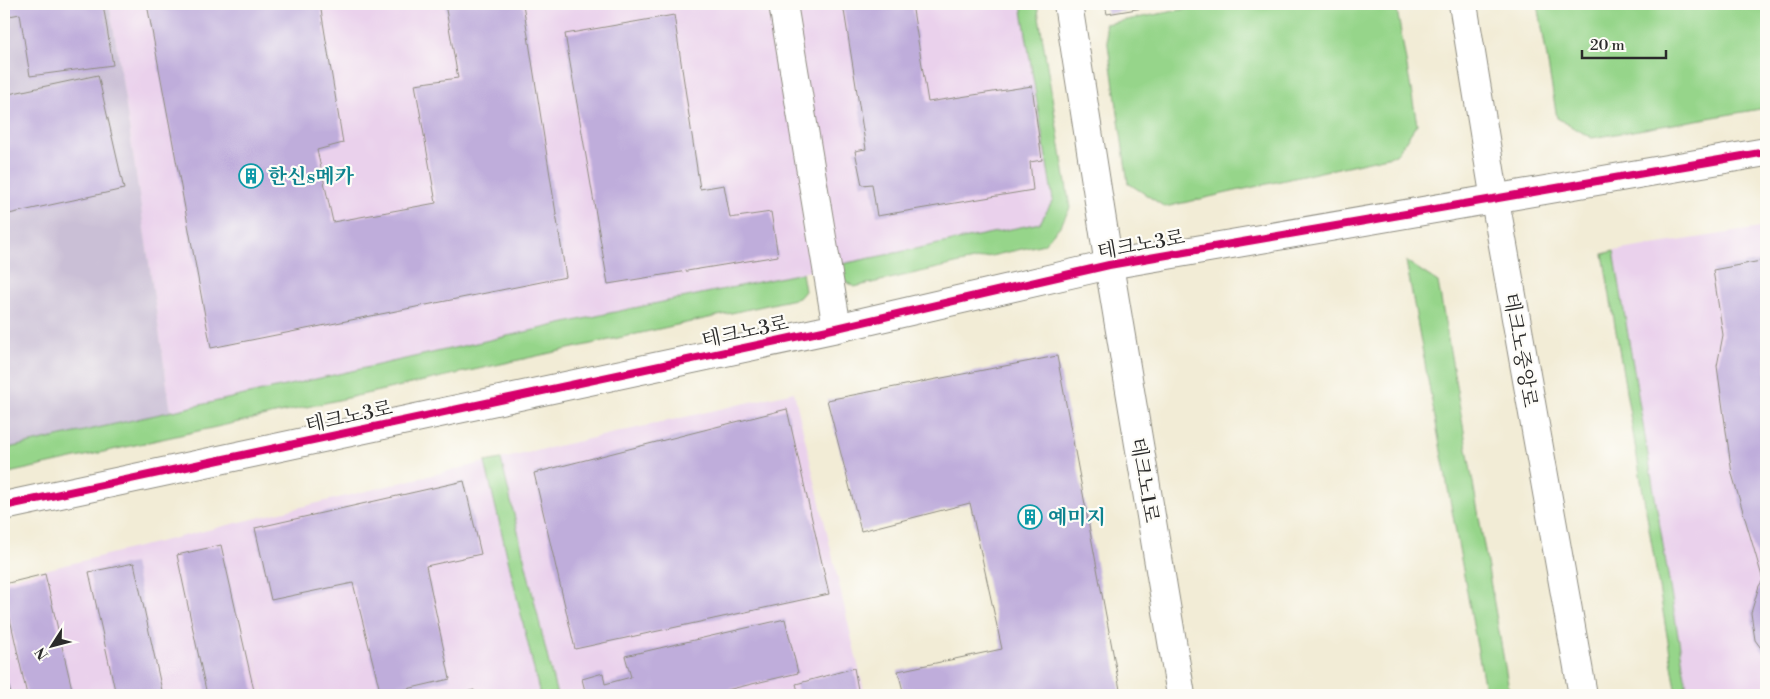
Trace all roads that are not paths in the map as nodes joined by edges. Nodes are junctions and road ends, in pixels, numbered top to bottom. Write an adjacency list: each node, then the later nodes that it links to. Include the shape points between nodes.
1 (783, 4): 7 (street)
2 (1068, 4): 6 (street, 테크노3로)
3 (1463, 4): 5 (street, 테크노중앙로)
4 (1766, 152): 5 (street, 테크노3로)
5 (1495, 200): 6 (street, 테크노3로); 10 (street, 테크노중앙로)
6 (1109, 265): 7 (street, 테크노3로); 9 (street, 테크노1로)
7 (838, 328): 8 (street, 테크노3로)
8 (4, 506)
9 (1181, 695)
10 (1583, 695)

